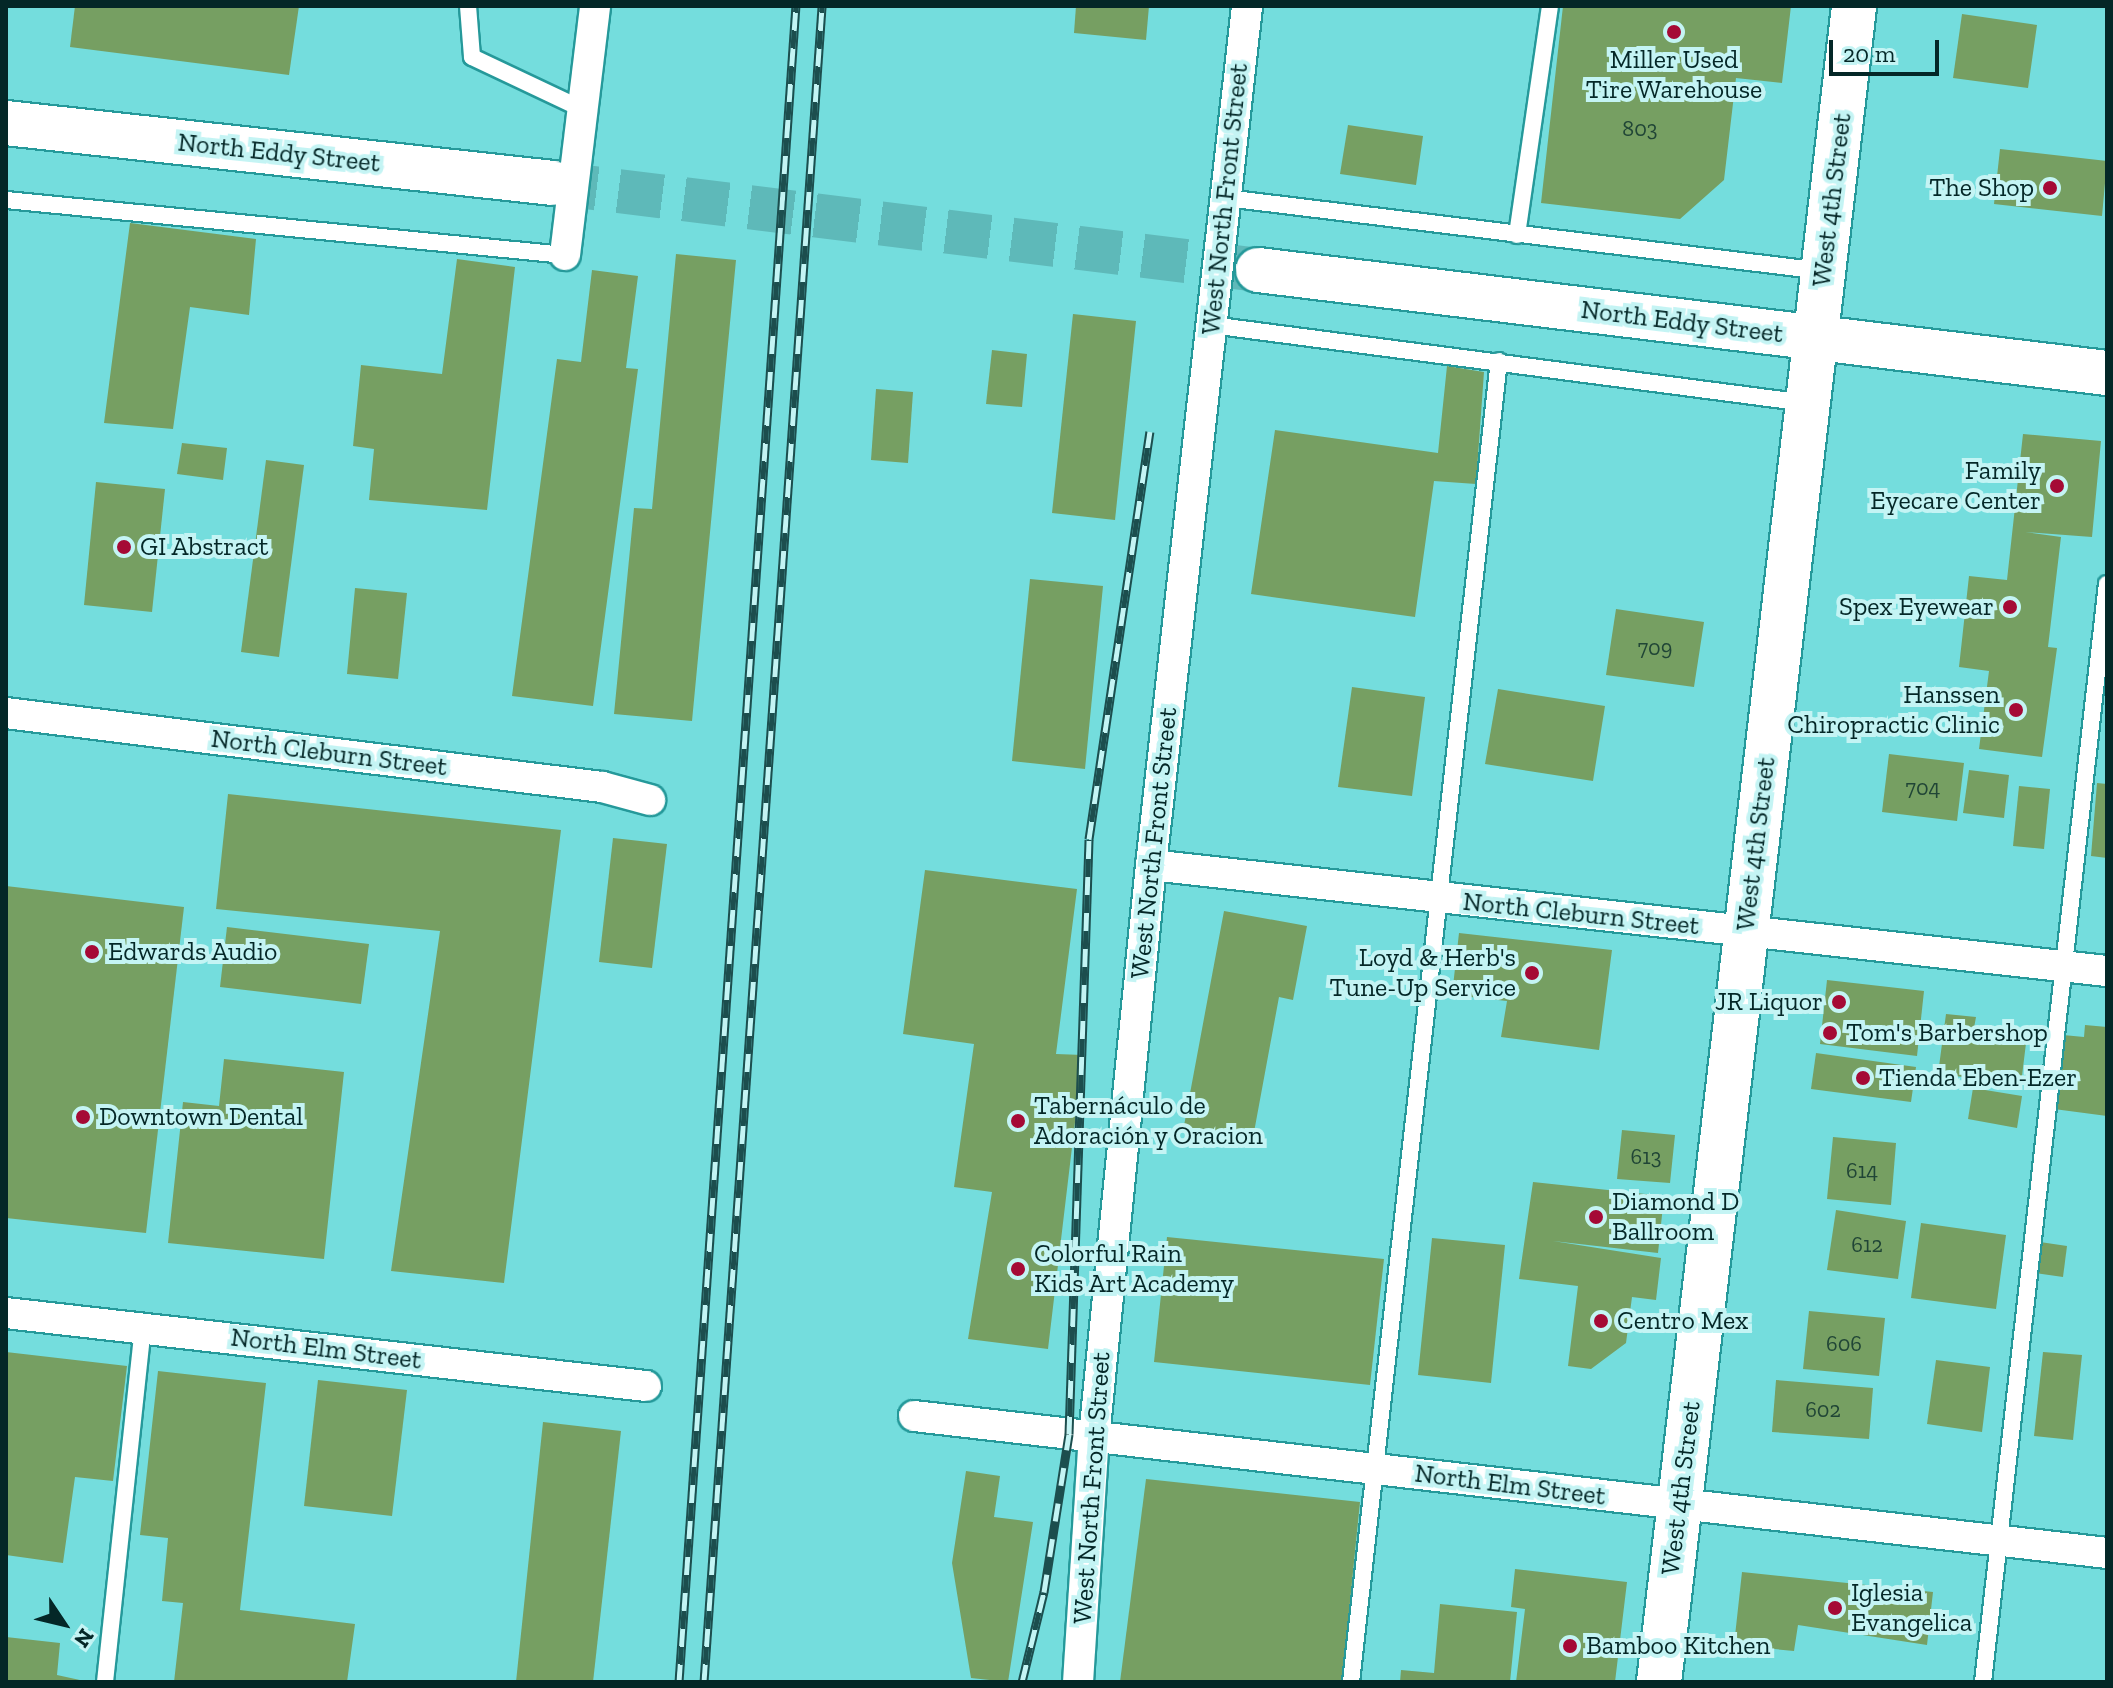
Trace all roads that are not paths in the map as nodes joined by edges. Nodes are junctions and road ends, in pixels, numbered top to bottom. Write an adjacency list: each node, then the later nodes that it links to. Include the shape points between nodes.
1 (468, 6): 6 (lane, via 472,57)
2 (595, 6): 6 (street)
3 (1247, 6): 9 (street, West North Front Street)
4 (1550, 6): 11 (lane)
5 (1854, 6): 14 (main road, West 4th Street)
6 (584, 110): 12 (street)
7 (6, 123): 8 (main road, North Eddy Street)
8 (553, 183)
9 (1226, 198): 11 (lane); 15 (street, West North Front Street)
10 (6, 200): 12 (lane)
11 (1517, 235): 14 (lane)
12 (565, 255)
13 (1258, 270): 16 (main road, North Eddy Street)
14 (1824, 271): 16 (main road, West 4th Street)
15 (1211, 325): 17 (lane); 23 (street, West North Front Street)
16 (1816, 338): 18 (main road, North Eddy Street); 19 (main road, West 4th Street)
17 (1499, 361): 19 (lane); 24 (lane)
18 (2107, 373)
19 (1808, 404): 25 (main road, West 4th Street)
20 (2107, 584): 26 (lane)
21 (6, 713): 22 (street, North Cleburn Street, via 602,787)
22 (650, 800)
23 (1151, 865): 24 (street, North Cleburn Street); 32 (street, West North Front Street)
24 (1436, 898): 25 (street, North Cleburn Street); 33 (lane)
25 (1746, 932): 26 (street, North Cleburn Street); 34 (main road, West 4th Street)
26 (2065, 966): 27 (street, North Cleburn Street); 35 (lane)
27 (2107, 971)
28 (6, 1313): 29 (street, North Elm Street)
29 (143, 1328): 30 (street, North Elm Street); 37 (lane)
30 (646, 1386)
31 (914, 1416): 32 (street, North Elm Street)
32 (1094, 1437): 33 (street, North Elm Street); 38 (street, West North Front Street)
33 (1372, 1469): 34 (street, North Elm Street); 39 (lane)
34 (1679, 1504): 35 (street, North Elm Street); 40 (main road, West 4th Street)
35 (2001, 1541): 36 (street, North Elm Street); 41 (lane)
36 (2107, 1553)
37 (105, 1682)
38 (1078, 1682)
39 (1351, 1682)
40 (1659, 1682)
41 (1983, 1682)

